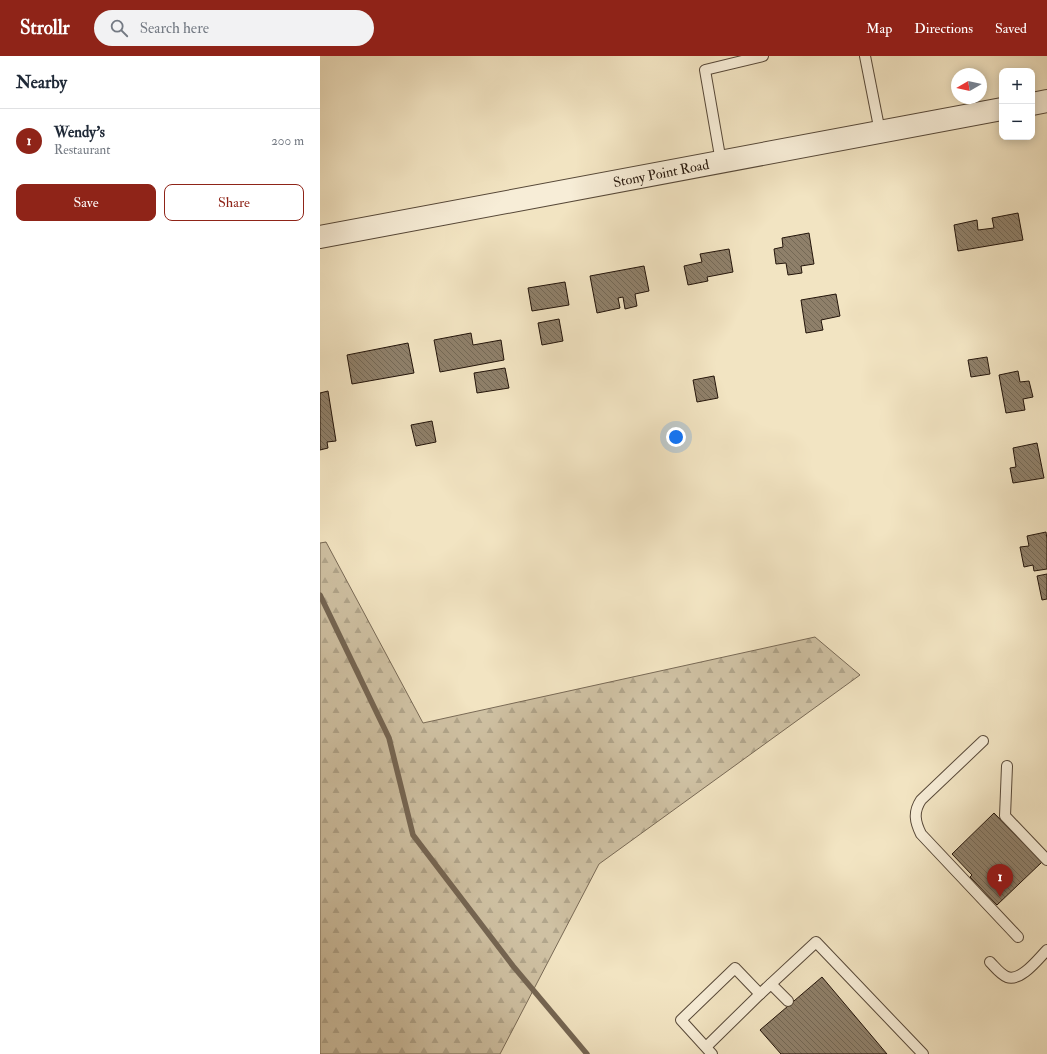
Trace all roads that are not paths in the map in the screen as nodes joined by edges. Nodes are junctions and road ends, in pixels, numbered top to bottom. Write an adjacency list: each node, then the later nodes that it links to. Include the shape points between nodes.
1 (763, 56): 7 (lane, via 705,70)
2 (865, 56): 6 (lane)
3 (1047, 101): 4 (street)
4 (1035, 103)
5 (999, 110): 6 (street, Stony Point Road)
6 (880, 132): 7 (street, Stony Point Road)
7 (721, 162): 8 (street, Stony Point Road)
8 (320, 237)
9 (983, 741): 12 (lane, via 920,800 915,820 921,834)
10 (1007, 766): 11 (lane, via 1005,816)
11 (1047, 860)
12 (1018, 936)
13 (1047, 950): 14 (lane, via 1028,970 1014,978 1001,973)
14 (990, 962)
15 (771, 984): 16 (lane); 17 (lane); 19 (lane, via 816,942)
16 (760, 994): 18 (lane); 18 (lane, via 734,968 681,1020)
17 (788, 1001)
18 (709, 1051)
19 (923, 1054)

